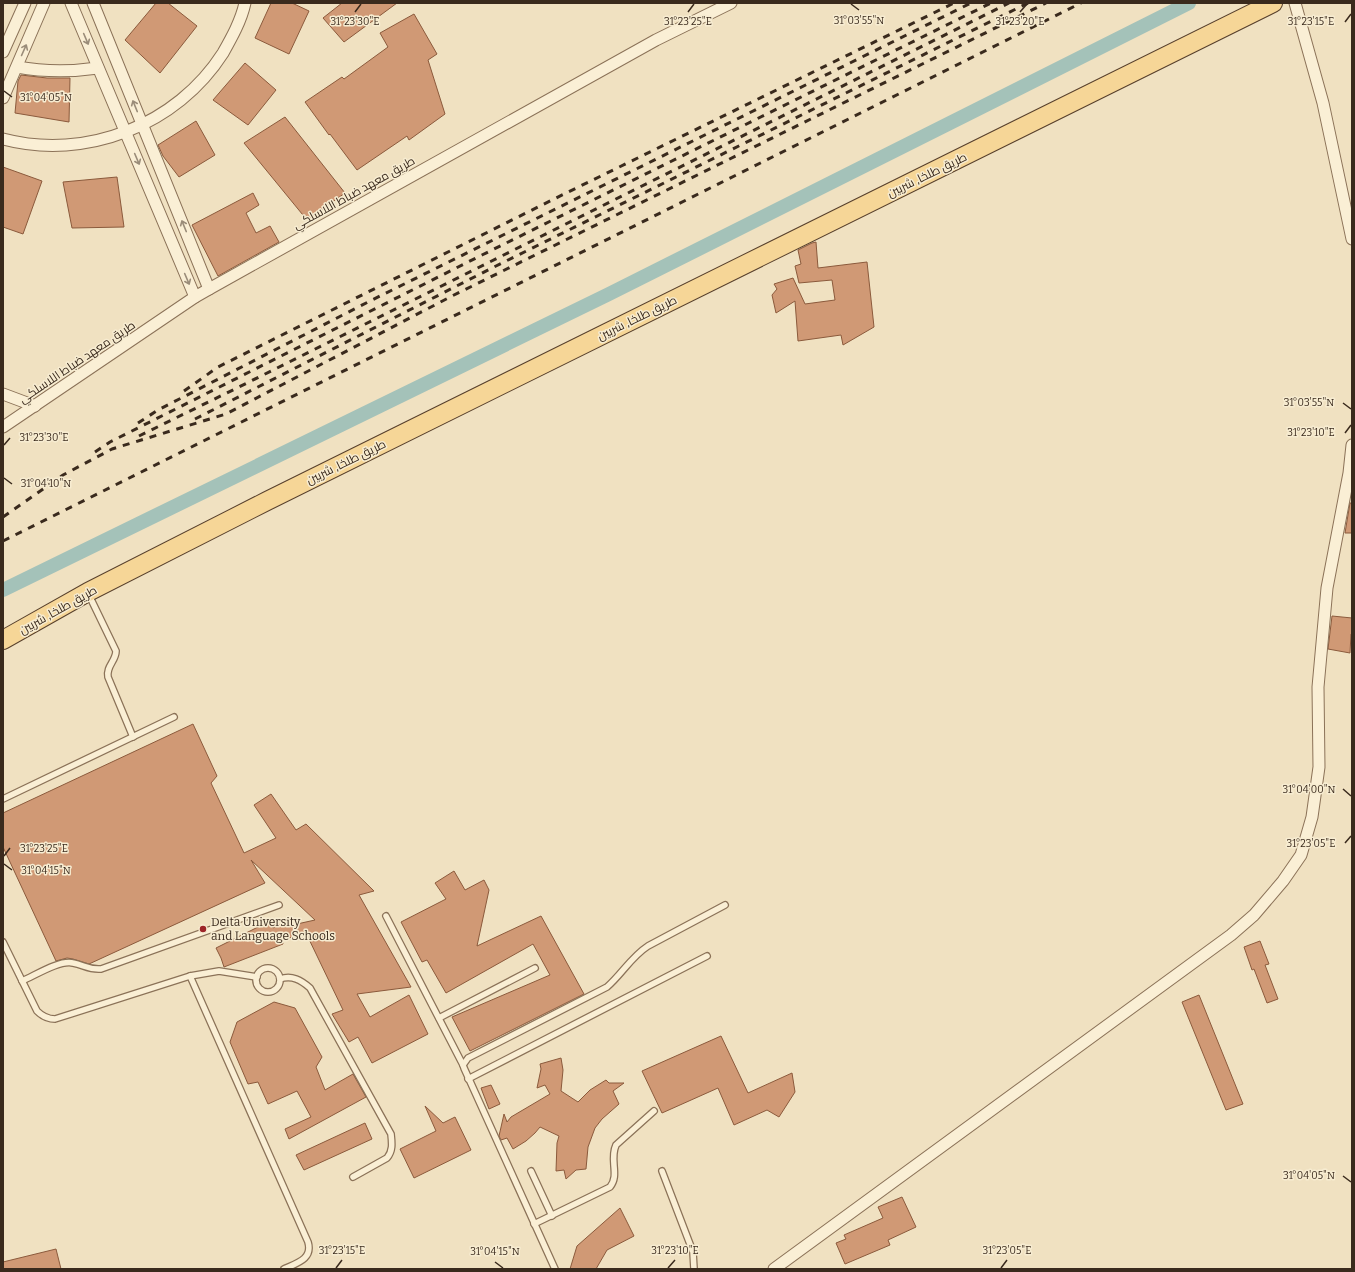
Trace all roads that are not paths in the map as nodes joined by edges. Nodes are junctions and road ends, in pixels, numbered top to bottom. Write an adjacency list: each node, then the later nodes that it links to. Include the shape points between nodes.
1 (24, 3): 9 (street)
2 (44, 3): 10 (street, one-way to 2)
3 (71, 3): 11 (street, one-way to 11)
4 (93, 3): 13 (street, one-way to 4)
5 (245, 3): 13 (street, via 231,39 214,66 194,89 170,109)
6 (731, 3): 17 (street, طريق معهد ضباط اللاسلكي, via 656,40)
7 (1273, 3): 23 (main road, طريق طلخا, شربين)
8 (1295, 3): 16 (street, via 1323,103)
9 (3, 52)
10 (16, 67): 11 (street, via 49,72); 12 (street)
11 (98, 68): 14 (street)
12 (3, 98)
13 (143, 125): 14 (street); 17 (street, one-way to 13)
14 (126, 132): 15 (street, via 99,141 70,145 42,145); 18 (street, one-way to 18)
15 (3, 139)
16 (1352, 239)
17 (209, 289): 18 (street, طريق معهد ضباط اللاسلكي)
18 (195, 297): 20 (street, طريق معهد ضباط اللاسلكي)
19 (3, 394): 20 (street)
20 (34, 406): 21 (street, طريق معهد ضباط اللاسلكي)
21 (4, 425)
22 (1352, 445): 50 (street, via 1327,588 1318,687 1319,767 1312,817 1301,855 1283,881 1254,915 1231,935)
23 (88, 592): 24 (main road, طريق طلخا, شربين); 26 (lane, via 116,651 108,668 108,677)
24 (3, 640)
25 (174, 717): 26 (lane)
26 (133, 737): 27 (lane)
27 (3, 799)
28 (279, 905): 37 (lane, via 101,969 92,970 65,962)
29 (725, 906): 39 (lane, via 638,952 607,987 468,1058)
30 (386, 916): 38 (lane)
31 (3, 942): 37 (lane)
32 (708, 956): 40 (lane)
33 (535, 968): 38 (lane)
34 (190, 976): 35 (lane, via 219,972); 37 (lane, via 55,1019 45,1017 37,1011); 47 (lane, via 308,1242 310,1252 304,1260)
35 (257, 977): 36 (lane, via 261,970 269,968 277,971); 36 (lane, via 260,988 268,991 278,986)
36 (280, 978): 44 (lane, via 294,978 310,988 391,1134 393,1145 387,1158)
37 (22, 981)
38 (439, 1018): 39 (lane)
39 (463, 1065): 40 (lane)
40 (468, 1079): 46 (lane)
41 (654, 1111): 45 (lane, via 616,1145 612,1158 614,1183)
42 (531, 1171): 45 (lane)
43 (662, 1171): 49 (lane, via 693,1252)
44 (353, 1177)
45 (552, 1216): 46 (lane)
46 (534, 1224): 48 (lane)
47 (284, 1269)
48 (555, 1269)
49 (694, 1269)
50 (774, 1269)

